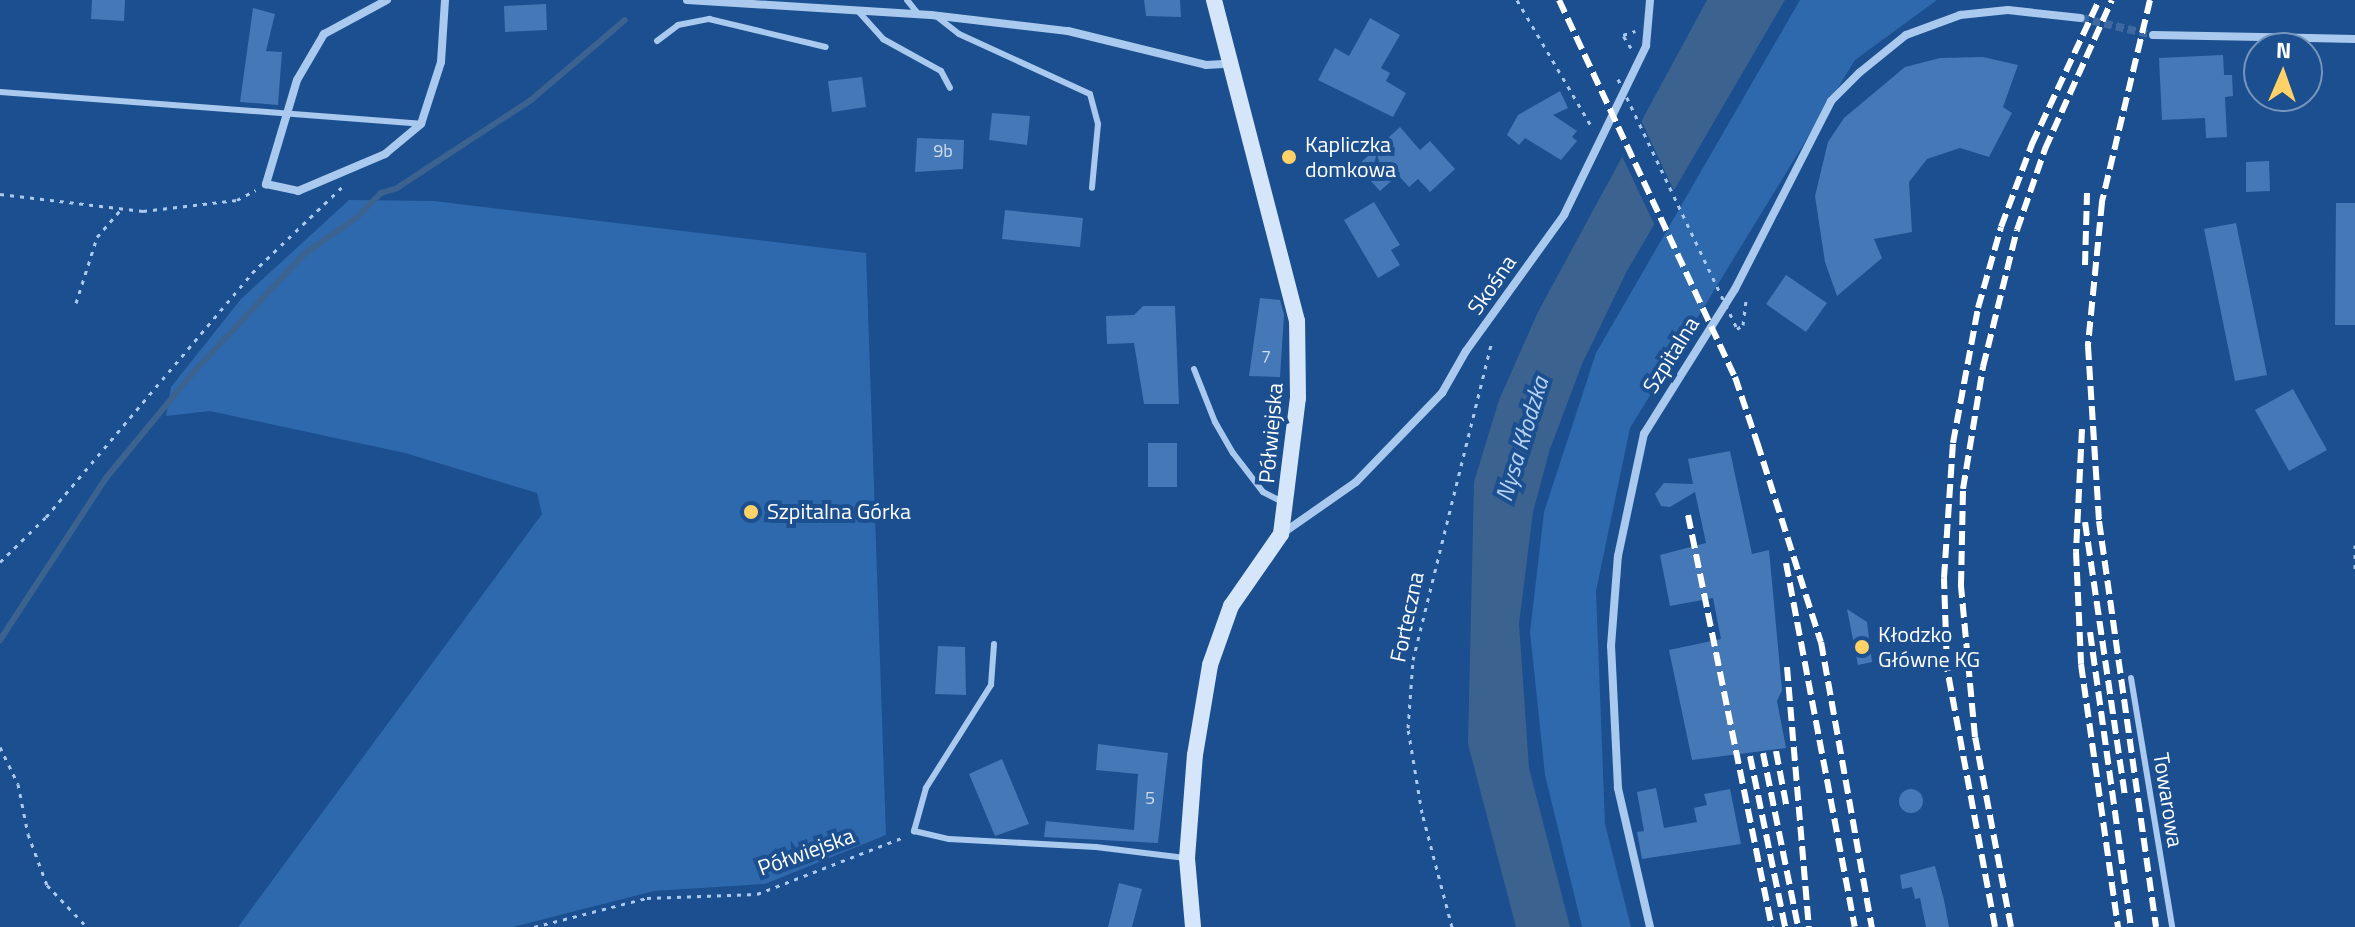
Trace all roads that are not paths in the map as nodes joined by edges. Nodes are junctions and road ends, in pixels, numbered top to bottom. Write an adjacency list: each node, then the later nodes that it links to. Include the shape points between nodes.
1 (387, 0): 20 (street, via 324,34 297,80)
2 (445, 0): 21 (street, via 441,62)
3 (687, 0): 7 (street)
4 (907, 0): 9 (lane)
5 (1214, 0): 17 (street, Półwiejska)
6 (1650, 0): 25 (street, Skośna, via 1646,46 1564,215 1428,412 1332,503)
7 (710, 1): 8 (street); 12 (lane)
8 (858, 11): 9 (street); 18 (lane, via 883,39 941,71)
9 (919, 15): 10 (street)
10 (936, 16): 17 (street, via 1068,31 1206,65); 22 (lane, via 959,34 1090,94 1098,124)
11 (2081, 18): 30 (street, Szpitalna, via 2008,10 1960,15 1906,35 1859,73 1831,101 1735,289 1644,434 1618,556 1611,646 1618,788)
12 (709, 19): 15 (lane, via 678,25); 16 (lane)
13 (2153, 35): 14 (street)
14 (2355, 39)
15 (657, 41)
16 (826, 47)
17 (1228, 64): 24 (street, Półwiejska, via 1297,321 1298,398)
18 (950, 88)
19 (0, 92): 20 (lane)
20 (287, 118): 21 (lane); 21 (street, via 266,184 298,191 385,154)
21 (421, 124)
22 (1092, 188)
23 (1194, 369): 24 (lane, via 1233,453 1263,492)
24 (1286, 504): 25 (street, Półwiejska)
25 (1281, 534): 28 (street, Półwiejska, via 1231,606 1214,650 1195,755)
26 (994, 644): 28 (lane, via 991,685 926,788 914,831 949,839)
27 (2131, 678): 31 (lane, Towarowa)
28 (1187, 858): 29 (street, Półwiejska)
29 (1193, 927)
30 (1650, 927)
31 (2172, 927)

